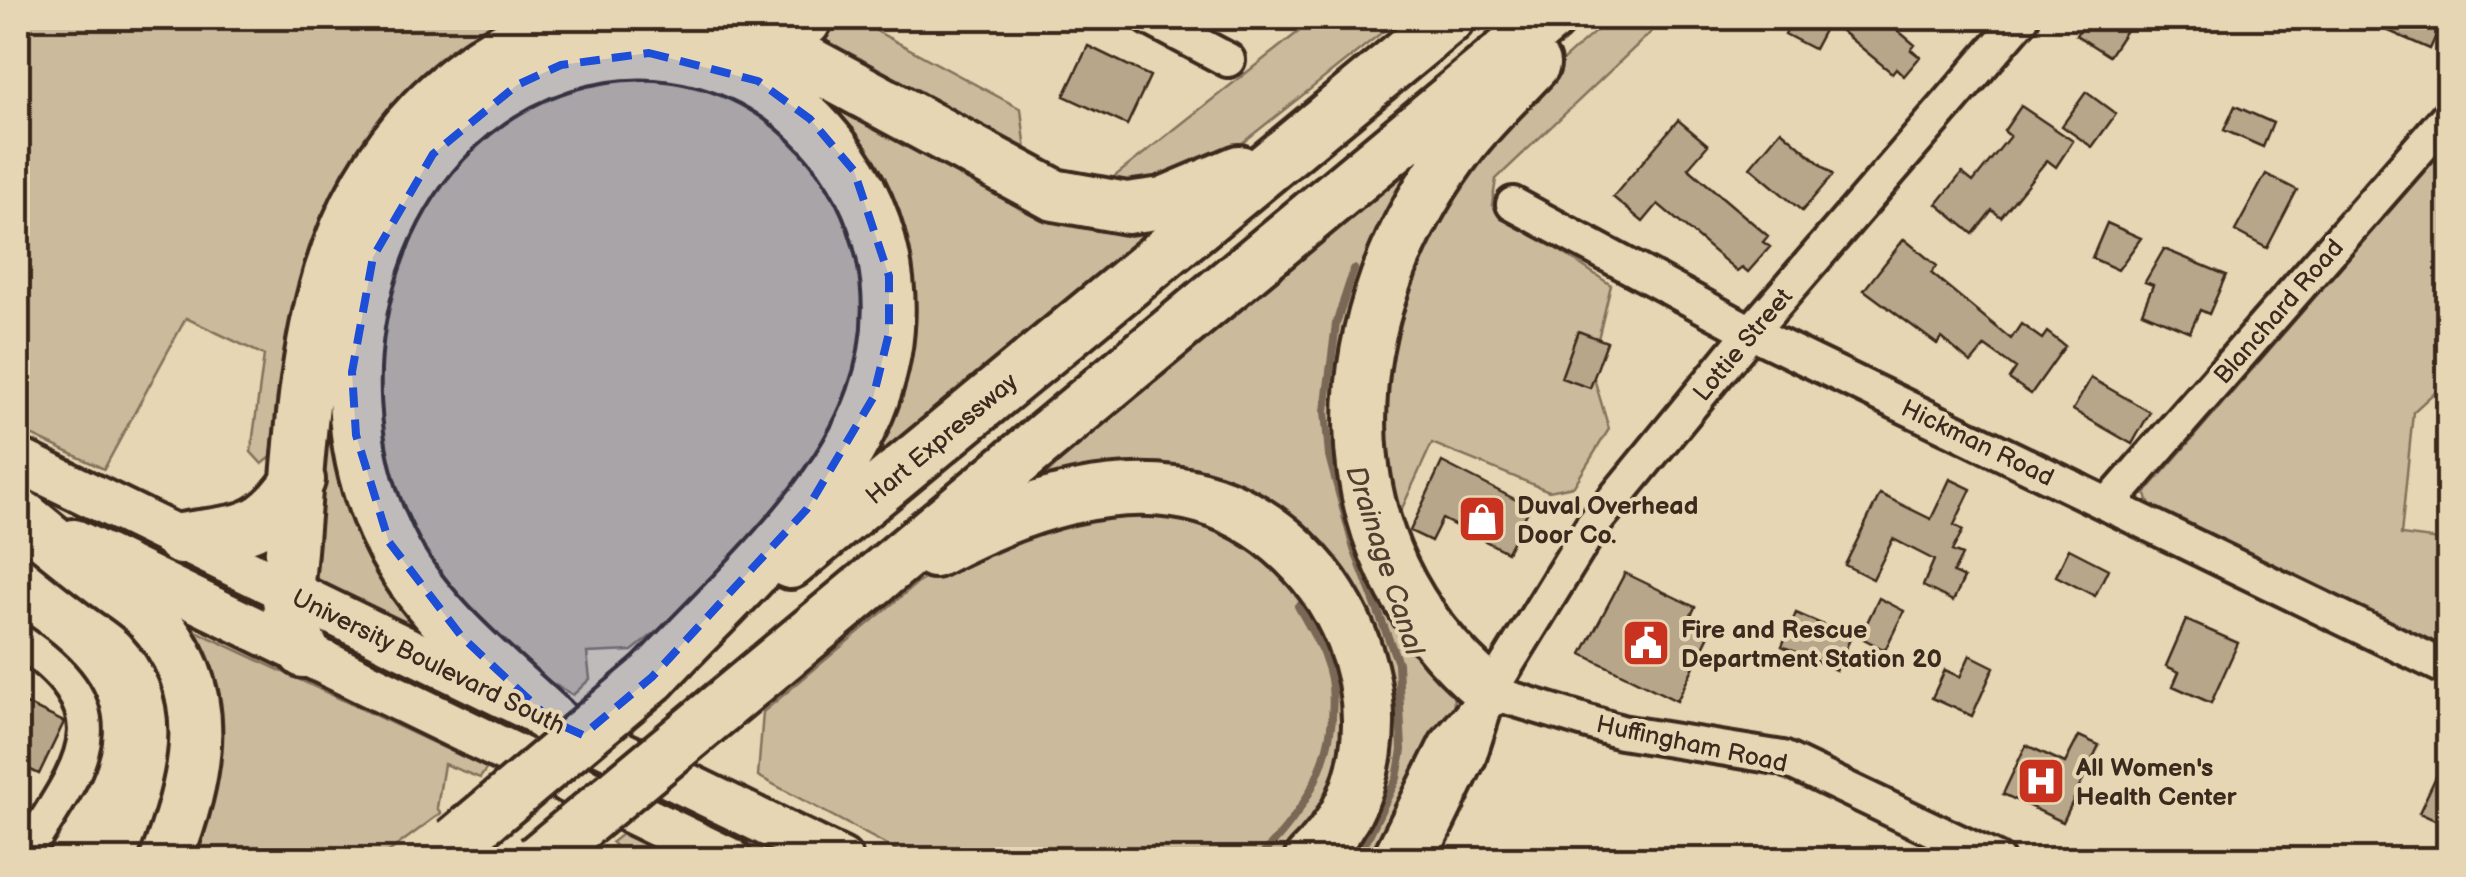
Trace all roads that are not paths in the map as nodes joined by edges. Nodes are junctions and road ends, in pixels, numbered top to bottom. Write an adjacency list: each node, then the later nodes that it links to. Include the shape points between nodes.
1 (585, 18): 14 (highway, via 520,36 459,75 398,137 359,194 334,249 318,309)
2 (699, 18): 9 (highway, via 764,39 1054,195 1127,208 1204,189)
3 (1149, 18): 8 (street)
4 (1448, 18): 9 (highway, Hart Expressway)
5 (1548, 18): 19 (highway)
6 (1578, 18): 24 (highway, via 1462,142 1426,199 1367,346 1360,449 1377,535 1431,635)
7 (2022, 18): 12 (street, Lottie Street)
8 (1228, 60)
9 (1372, 82): 23 (highway, Hart Expressway)
10 (2448, 116): 15 (street, Blanchard Road)
11 (1513, 204): 12 (street, Hickman Road)
12 (1751, 332): 15 (street, Hickman Road); 24 (street, Lottie Street, via 1592,526)
13 (18, 460): 17 (main road, University Boulevard South)
14 (299, 480): 17 (highway, via 254,528); 18 (highway)
15 (2108, 505): 22 (street, Hickman Road)
16 (20, 515): 21 (main road, University Boulevard South); 28 (highway, via 148,615 174,649 188,683 197,750)
17 (181, 539): 18 (main road, University Boulevard South)
18 (287, 592): 21 (highway); 25 (main road, University Boulevard South)
19 (855, 595): 29 (highway, bridge); 32 (highway, via 1016,515 1117,492 1176,492 1271,531 1314,570 1346,617 1368,712 1364,764 1346,809)
20 (18, 640): 27 (street, via 73,684 87,722 81,754)
21 (304, 652): 30 (main road, University Boulevard South)
22 (2448, 669)
23 (652, 677): 25 (highway, via 842,462 873,398 889,333 888,276 877,228 854,171 821,132 758,81 702,60 650,53 561,65 472,116 434,154 399,205 373,256 358,314 352,372 356,435 370,496 390,542 462,637); 26 (highway, Hart Expressway, bridge)
24 (1490, 692): 33 (street, Lottie Street, via 1446,744); 34 (street, Lottie Street, via 1469,758); 35 (street, Huffingham Road, via 1621,732 1783,758)
25 (552, 720): 31 (main road, University Boulevard South)
26 (446, 851)
27 (22, 860)
28 (166, 860)
29 (538, 860)
30 (730, 860)
31 (840, 860)
32 (1310, 860)
33 (1388, 860)
34 (1419, 860)
35 (1997, 860)

